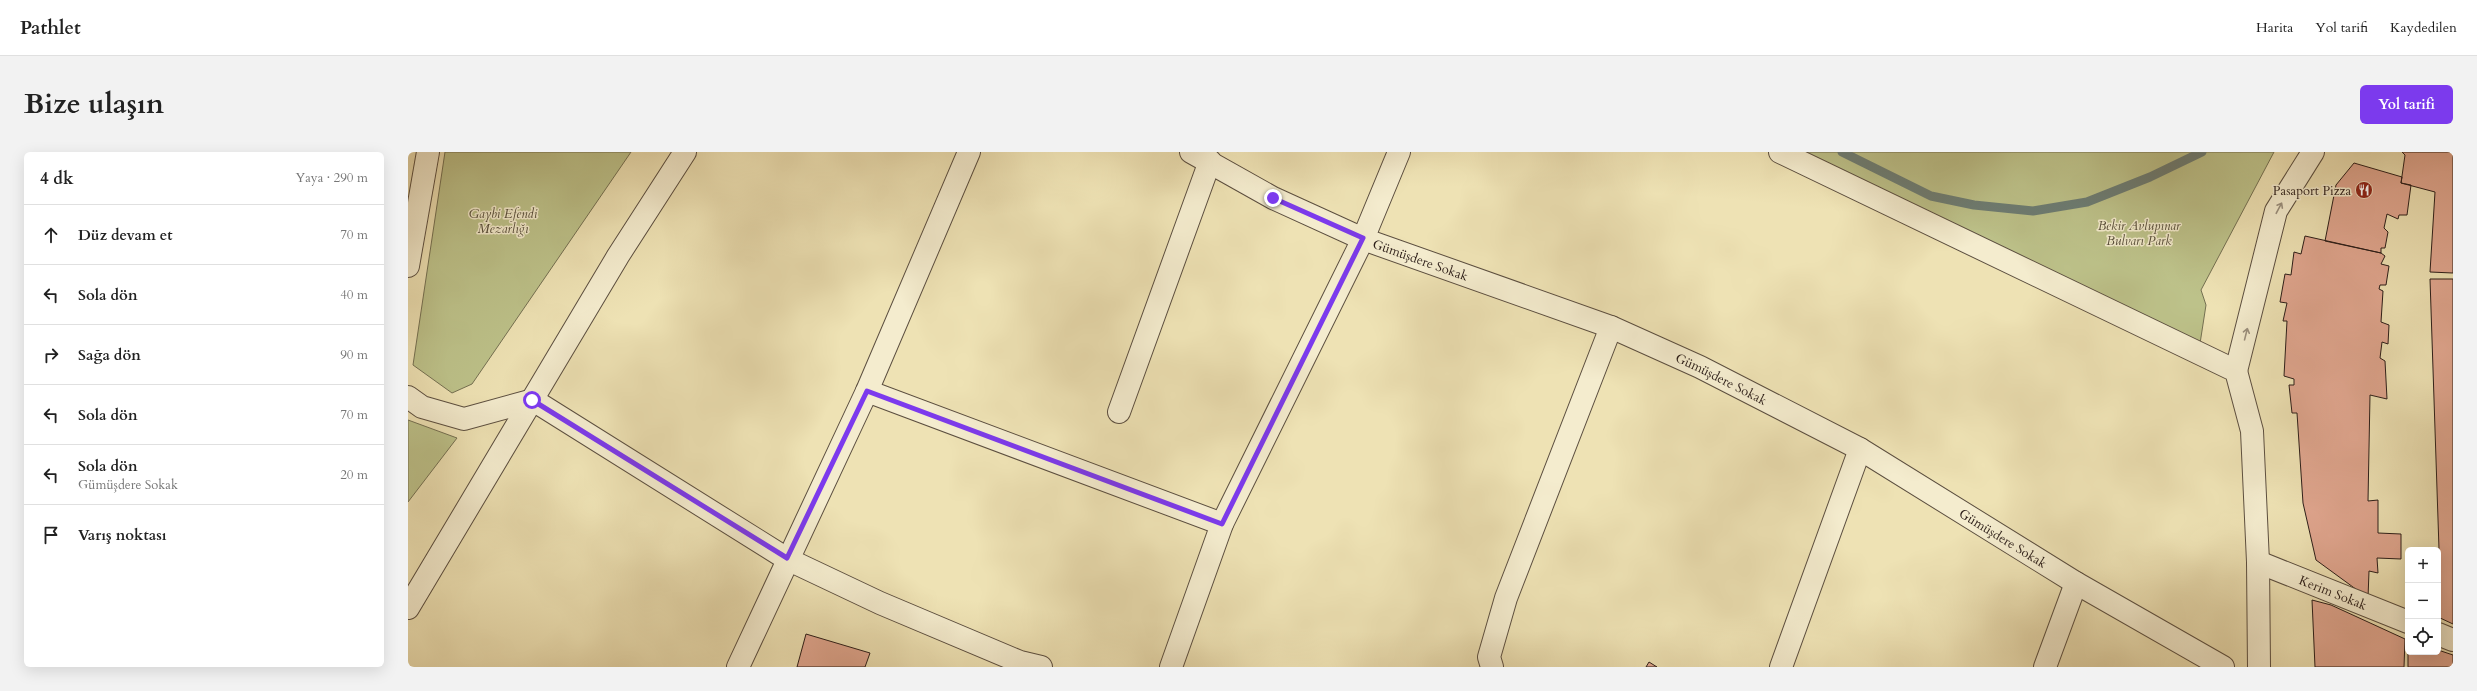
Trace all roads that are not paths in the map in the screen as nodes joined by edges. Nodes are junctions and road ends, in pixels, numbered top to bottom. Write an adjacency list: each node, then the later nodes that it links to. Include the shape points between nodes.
1 (428, 152): 8 (street)
2 (685, 152): 15 (street, via 618,256)
3 (969, 152): 13 (street)
4 (1399, 152): 9 (street)
5 (1780, 152): 12 (street)
6 (2313, 152): 12 (street, one-way to 6, via 2276,211)
7 (1200, 157): 9 (street, Gümüşdere Sokak, via 1273,198); 16 (street)
8 (414, 210): 10 (street)
9 (1363, 238): 11 (street, Gümüşdere Sokak); 18 (street)
10 (408, 266)
11 (1611, 327): 17 (street, Gümüşdere Sokak, via 1700,367); 30 (street, via 1506,598 1489,657)
12 (2236, 371): 20 (street, via 2252,431)
13 (867, 391): 18 (street); 19 (street)
14 (408, 397): 15 (street, via 422,407 464,419)
15 (532, 400): 19 (street); 22 (street)
16 (1119, 412)
17 (1860, 449): 21 (street, Gümüşdere Sokak); 31 (street)
18 (1222, 524): 29 (street)
19 (787, 558): 26 (street, via 880,603); 27 (street)
20 (2258, 562): 23 (street, Kerim Sokak); 34 (street)
21 (2076, 583): 32 (street); 33 (street, Gümüşdere Sokak)
22 (408, 608)
23 (2405, 621)
24 (2441, 635): 25 (street)
25 (2453, 640)
26 (1019, 664): 28 (street)
27 (738, 667)
28 (1041, 667)
29 (1171, 667)
30 (1492, 667)
31 (1781, 667)
32 (2044, 667)
33 (2223, 667)
34 (2259, 667)

